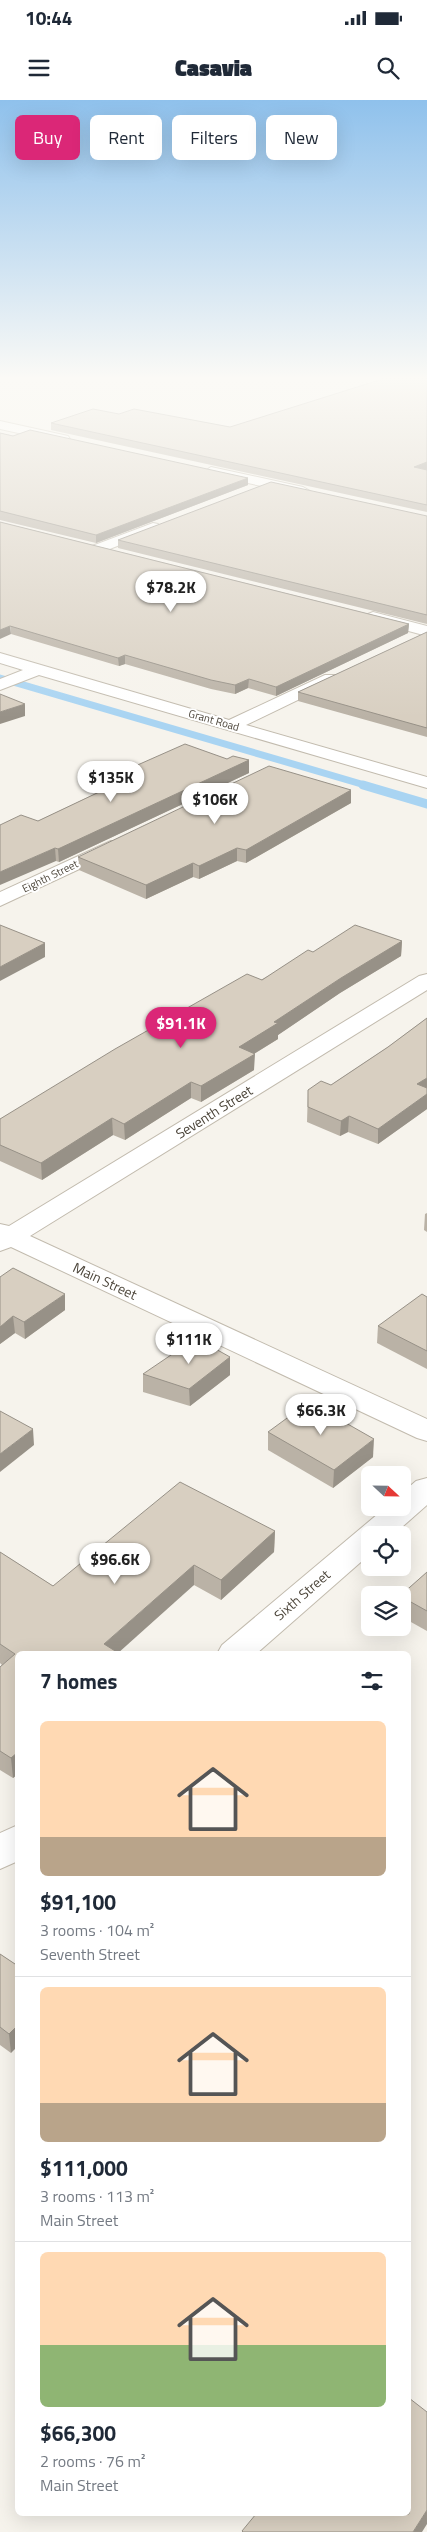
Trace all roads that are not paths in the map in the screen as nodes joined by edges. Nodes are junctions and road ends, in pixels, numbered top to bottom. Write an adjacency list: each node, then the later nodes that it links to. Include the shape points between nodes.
1 (252, 490): 3 (street)
2 (300, 490): 4 (street)
3 (242, 494)
4 (316, 494)
5 (169, 522): 6 (street, via 92,548)
6 (125, 556)
7 (361, 614): 8 (street)
8 (427, 632): 9 (street)
9 (409, 641)
10 (0, 658): 11 (street, Grant Road)
11 (39, 670): 13 (street); 14 (street, Grant Road)
12 (347, 670): 14 (street)
13 (0, 685)
14 (231, 725): 15 (street, Grant Road)
15 (427, 783)
16 (131, 837): 17 (street, Eighth Street)
17 (0, 900)
18 (427, 980): 19 (street, Seventh Street)
19 (3, 1237): 20 (street, Main Street)
20 (427, 1431)
21 (427, 1488): 22 (street, Sixth Street)
22 (383, 1526)
23 (361, 1545): 24 (street, Sixth Street)
24 (237, 1651)
25 (15, 1842): 26 (street)
26 (0, 1854)

